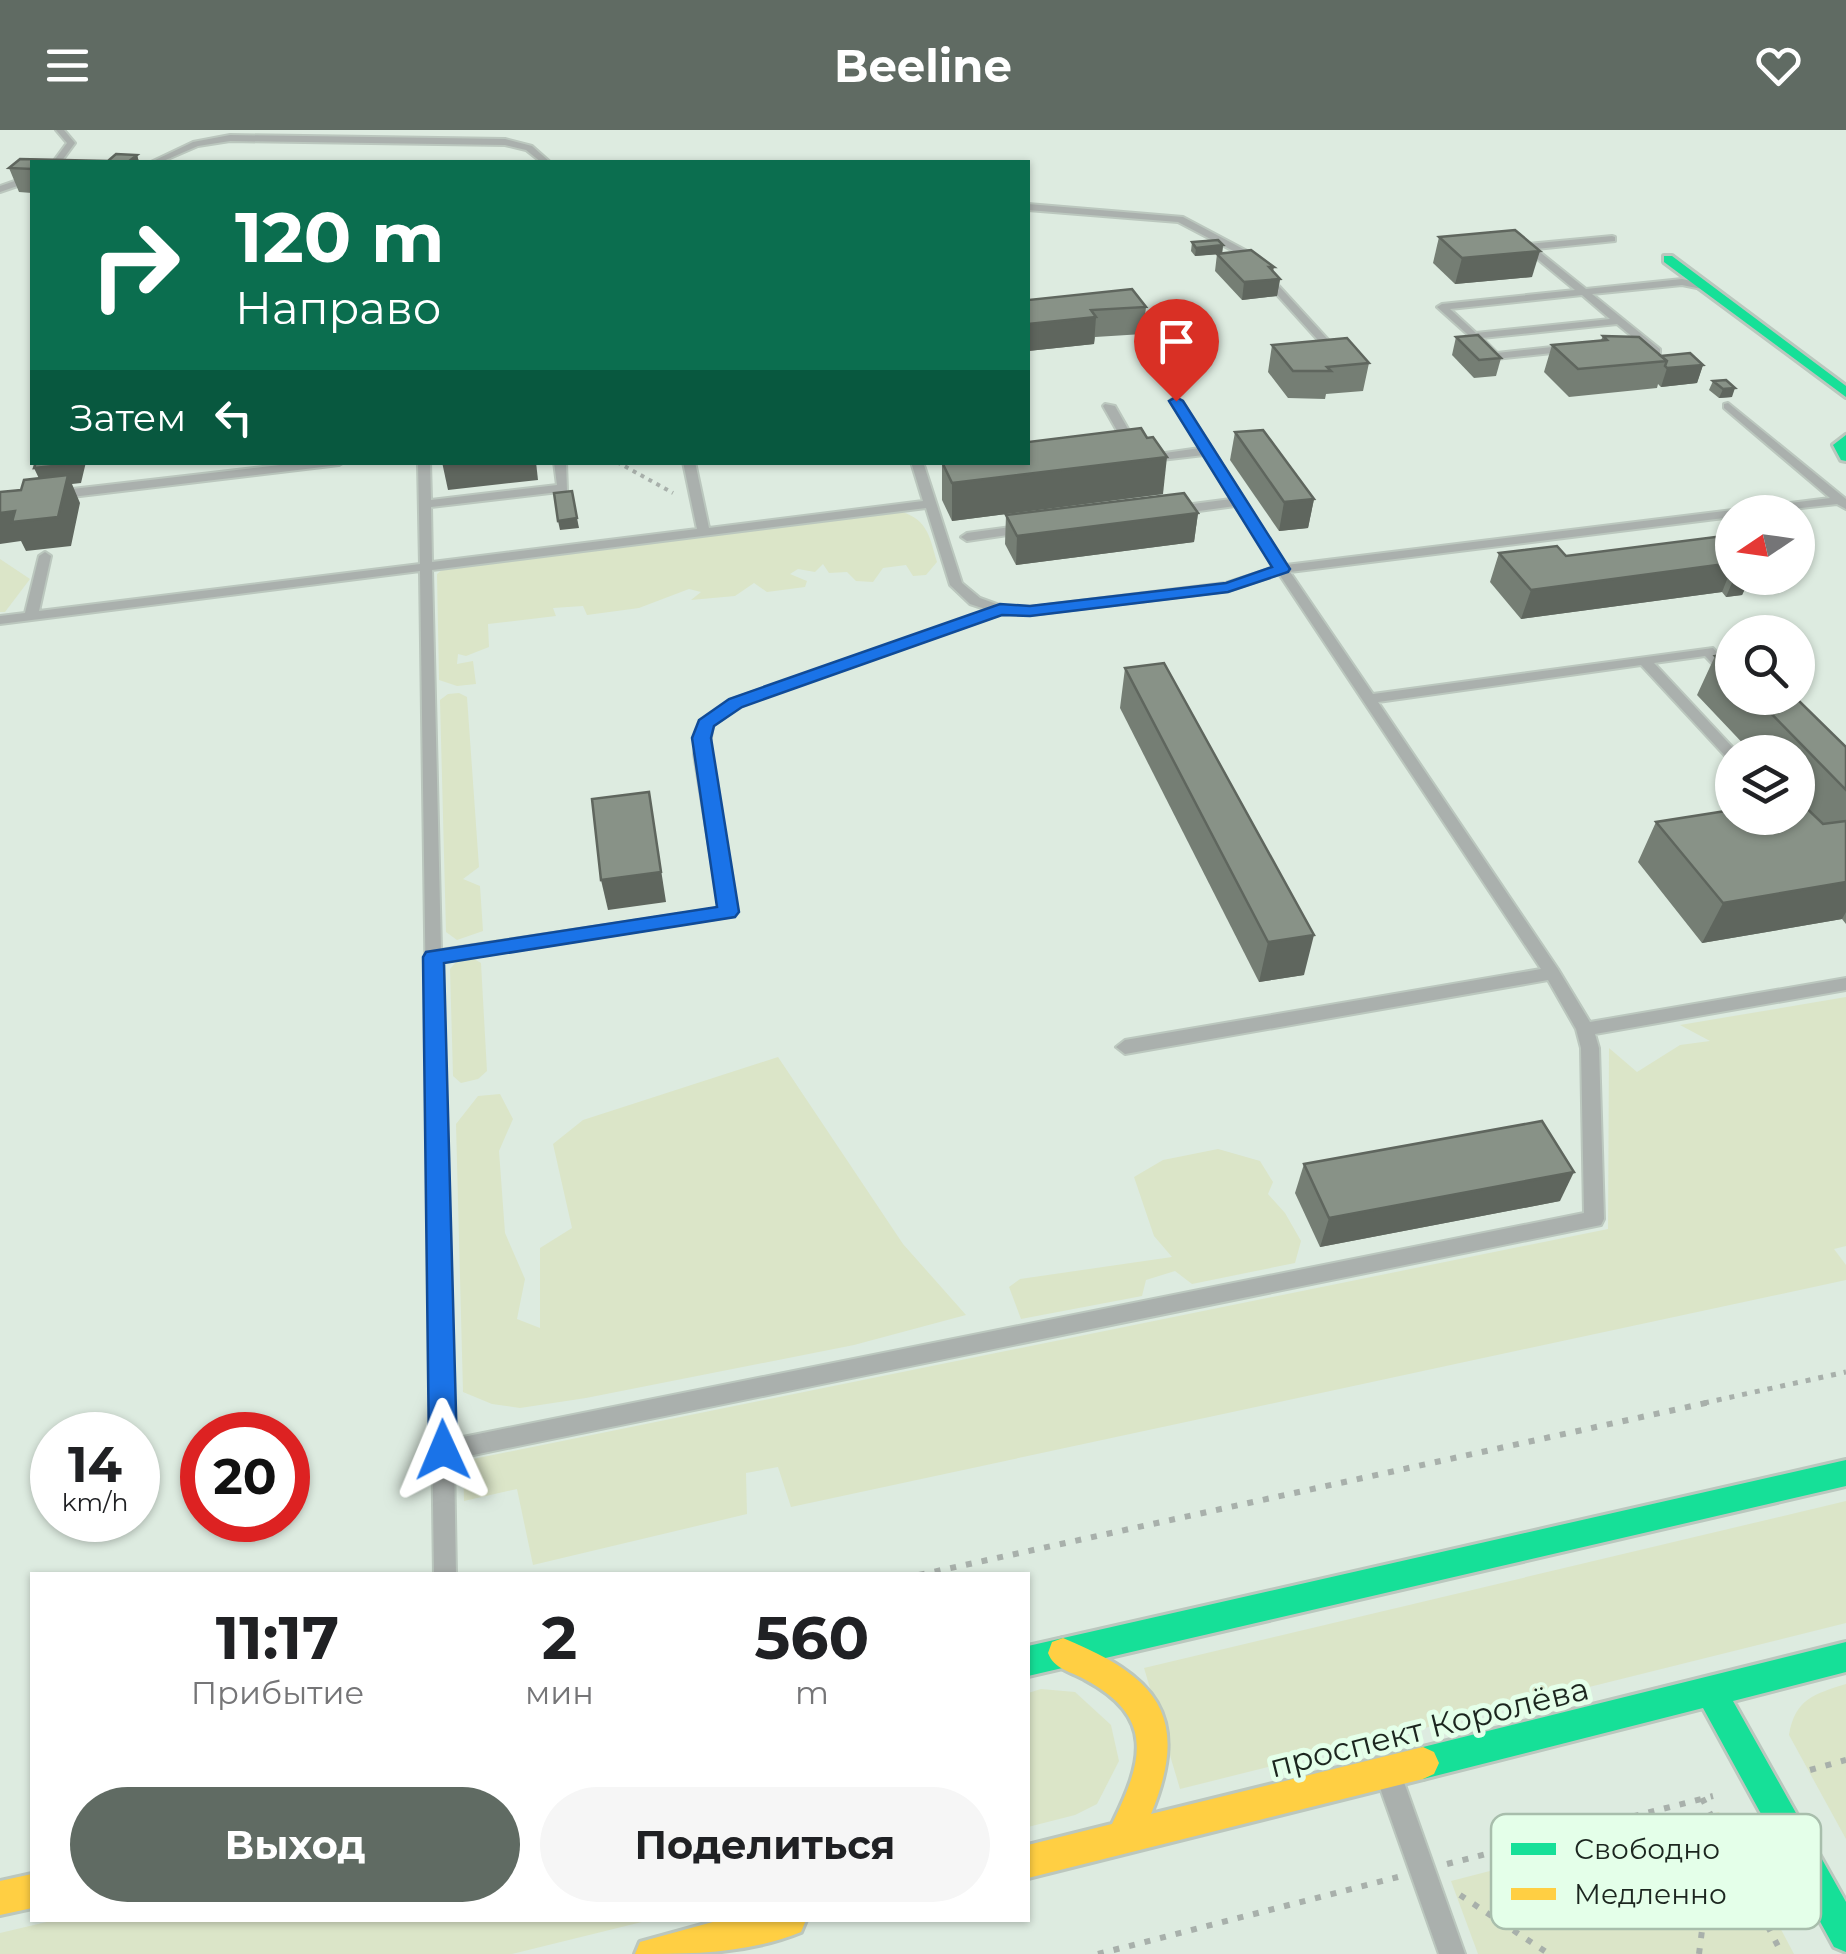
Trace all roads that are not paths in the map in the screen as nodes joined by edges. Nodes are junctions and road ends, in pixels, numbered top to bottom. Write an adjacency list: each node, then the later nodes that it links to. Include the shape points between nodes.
1 (60, 130): 2 (lane, via 71,142)
2 (58, 160)
3 (160, 160): 4 (lane, via 230,138 506,142)
4 (544, 160)
5 (30, 179): 6 (lane)
6 (0, 190)
7 (1030, 207): 17 (lane, via 1170,217 1215,236 1244,253)
8 (1612, 239): 11 (lane, via 1528,248)
9 (1668, 258): 10 (main road)
10 (1707, 288): 11 (lane, via 1682,282); 19 (main road)
11 (1583, 292): 12 (lane); 14 (lane, via 1442,307)
12 (1618, 321): 13 (lane); 15 (lane)
13 (1553, 328): 14 (lane); 14 (lane, via 1582,349 1495,356)
14 (1474, 336)
15 (1641, 340): 16 (lane); 18 (lane)
16 (1624, 342)
17 (1344, 363)
18 (1672, 365)
19 (1846, 393)
20 (1176, 401): 23 (lane)
21 (1109, 406): 24 (lane)
22 (1728, 406): 33 (lane)
23 (1207, 451): 24 (lane); 32 (lane)
24 (1140, 459): 25 (lane)
25 (1120, 462)
26 (313, 465): 31 (lane)
27 (424, 465): 34 (lane)
28 (560, 465): 34 (lane, via 563,488)
29 (690, 465): 40 (lane)
30 (918, 465): 35 (lane)
31 (38, 497)
32 (1239, 502): 37 (lane); 44 (lane)
33 (1843, 502): 36 (lane)
34 (424, 504): 43 (lane)
35 (930, 504): 40 (lane); 45 (lane, via 956,585)
36 (1815, 505)
37 (1161, 512)
38 (1715, 515): 44 (lane)
39 (1045, 527): 41 (lane)
40 (704, 532): 43 (lane)
41 (967, 537)
42 (45, 556): 46 (lane)
43 (426, 567): 46 (lane); 52 (lane)
44 (1282, 569): 45 (lane, via 1228,587); 50 (lane)
45 (1000, 610): 52 (lane, via 736,703 706,724 701,754 728,912)
46 (30, 616): 47 (lane)
47 (0, 620)
48 (1715, 658): 49 (lane, via 1708,651)
49 (1644, 660): 50 (lane); 51 (lane)
50 (1369, 699): 53 (lane)
51 (1715, 737)
52 (434, 957): 57 (lane)
53 (1552, 973): 55 (lane); 56 (lane)
54 (1846, 984): 55 (lane)
55 (1585, 1029): 57 (lane, via 1594,1219)
56 (1125, 1046)
57 (443, 1450): 59 (lane)
58 (1846, 1472): 60 (main road)
59 (445, 1572)
60 (1063, 1653): 62 (main road); 66 (main road, via 1124,1684 1146,1708 1156,1734 1146,1798)
61 (1846, 1657): 63 (main road, проспект Королёва)
62 (1030, 1661)
63 (1710, 1691): 64 (main road, проспект Королёва); 65 (main road)
64 (1387, 1771): 66 (main road, проспект Королёва); 74 (lane)
65 (1779, 1814)
66 (1123, 1837): 67 (main road, проспект Королёва)
67 (1030, 1860)
68 (1821, 1890): 72 (main road)
69 (30, 1891): 70 (main road)
70 (0, 1898)
71 (781, 1922): 73 (main road)
72 (1846, 1935)
73 (652, 1954)
74 (1452, 1954)

